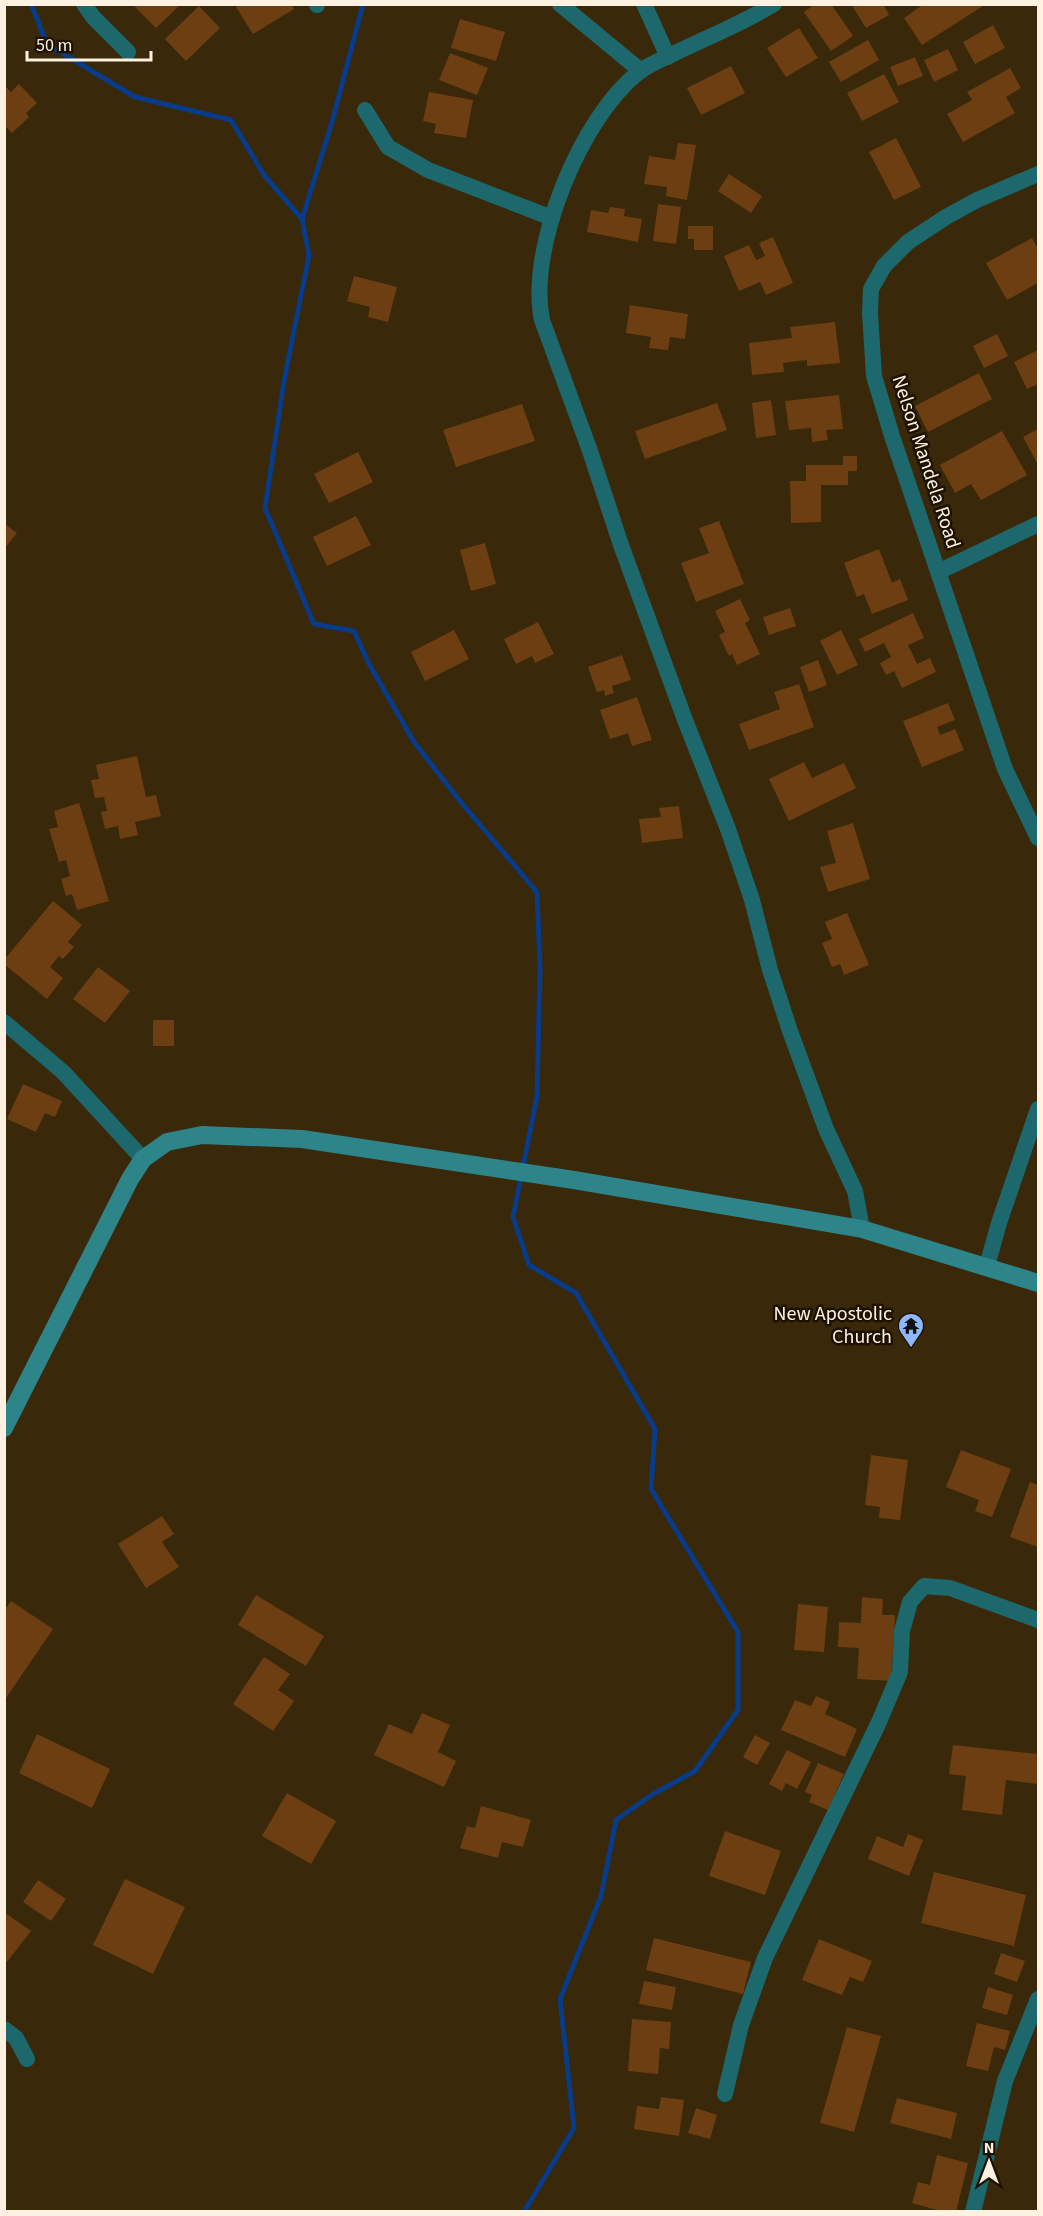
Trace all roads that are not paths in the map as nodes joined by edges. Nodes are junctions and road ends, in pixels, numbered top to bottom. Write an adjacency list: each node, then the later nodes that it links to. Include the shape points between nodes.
1 (84, 4): 5 (street)
2 (560, 4): 7 (street)
3 (644, 4): 6 (street)
4 (774, 4): 6 (street)
5 (128, 52)
6 (668, 57): 7 (street)
7 (641, 71): 10 (street, via 611,101 580,147)
8 (365, 110): 10 (street, via 388,147 428,170)
9 (1038, 174): 12 (street, Nelson Mandela Road, via 967,206 908,242 884,266 871,289 874,376)
10 (552, 218): 17 (street, via 538,303 542,320 728,829 790,1031 826,1129 855,1191)
11 (1038, 524): 12 (street)
12 (939, 572): 13 (street, Nelson Mandela Road, via 1005,769)
13 (1038, 838)
14 (4, 1022): 16 (street, via 63,1072)
15 (1038, 1109): 18 (street)
16 (143, 1159): 17 (street, via 167,1142 202,1135 302,1138); 20 (street)
17 (862, 1229): 18 (street)
18 (987, 1266): 19 (street)
19 (1038, 1283)
20 (4, 1428)
21 (1038, 1620): 25 (street, via 950,1588 924,1586 910,1602 902,1631 900,1672 765,1958 741,2025)
22 (1038, 1999): 26 (street, via 1005,2080)
23 (4, 2030): 24 (street, via 16,2038)
24 (27, 2059)
25 (725, 2094)
26 (973, 2211)

